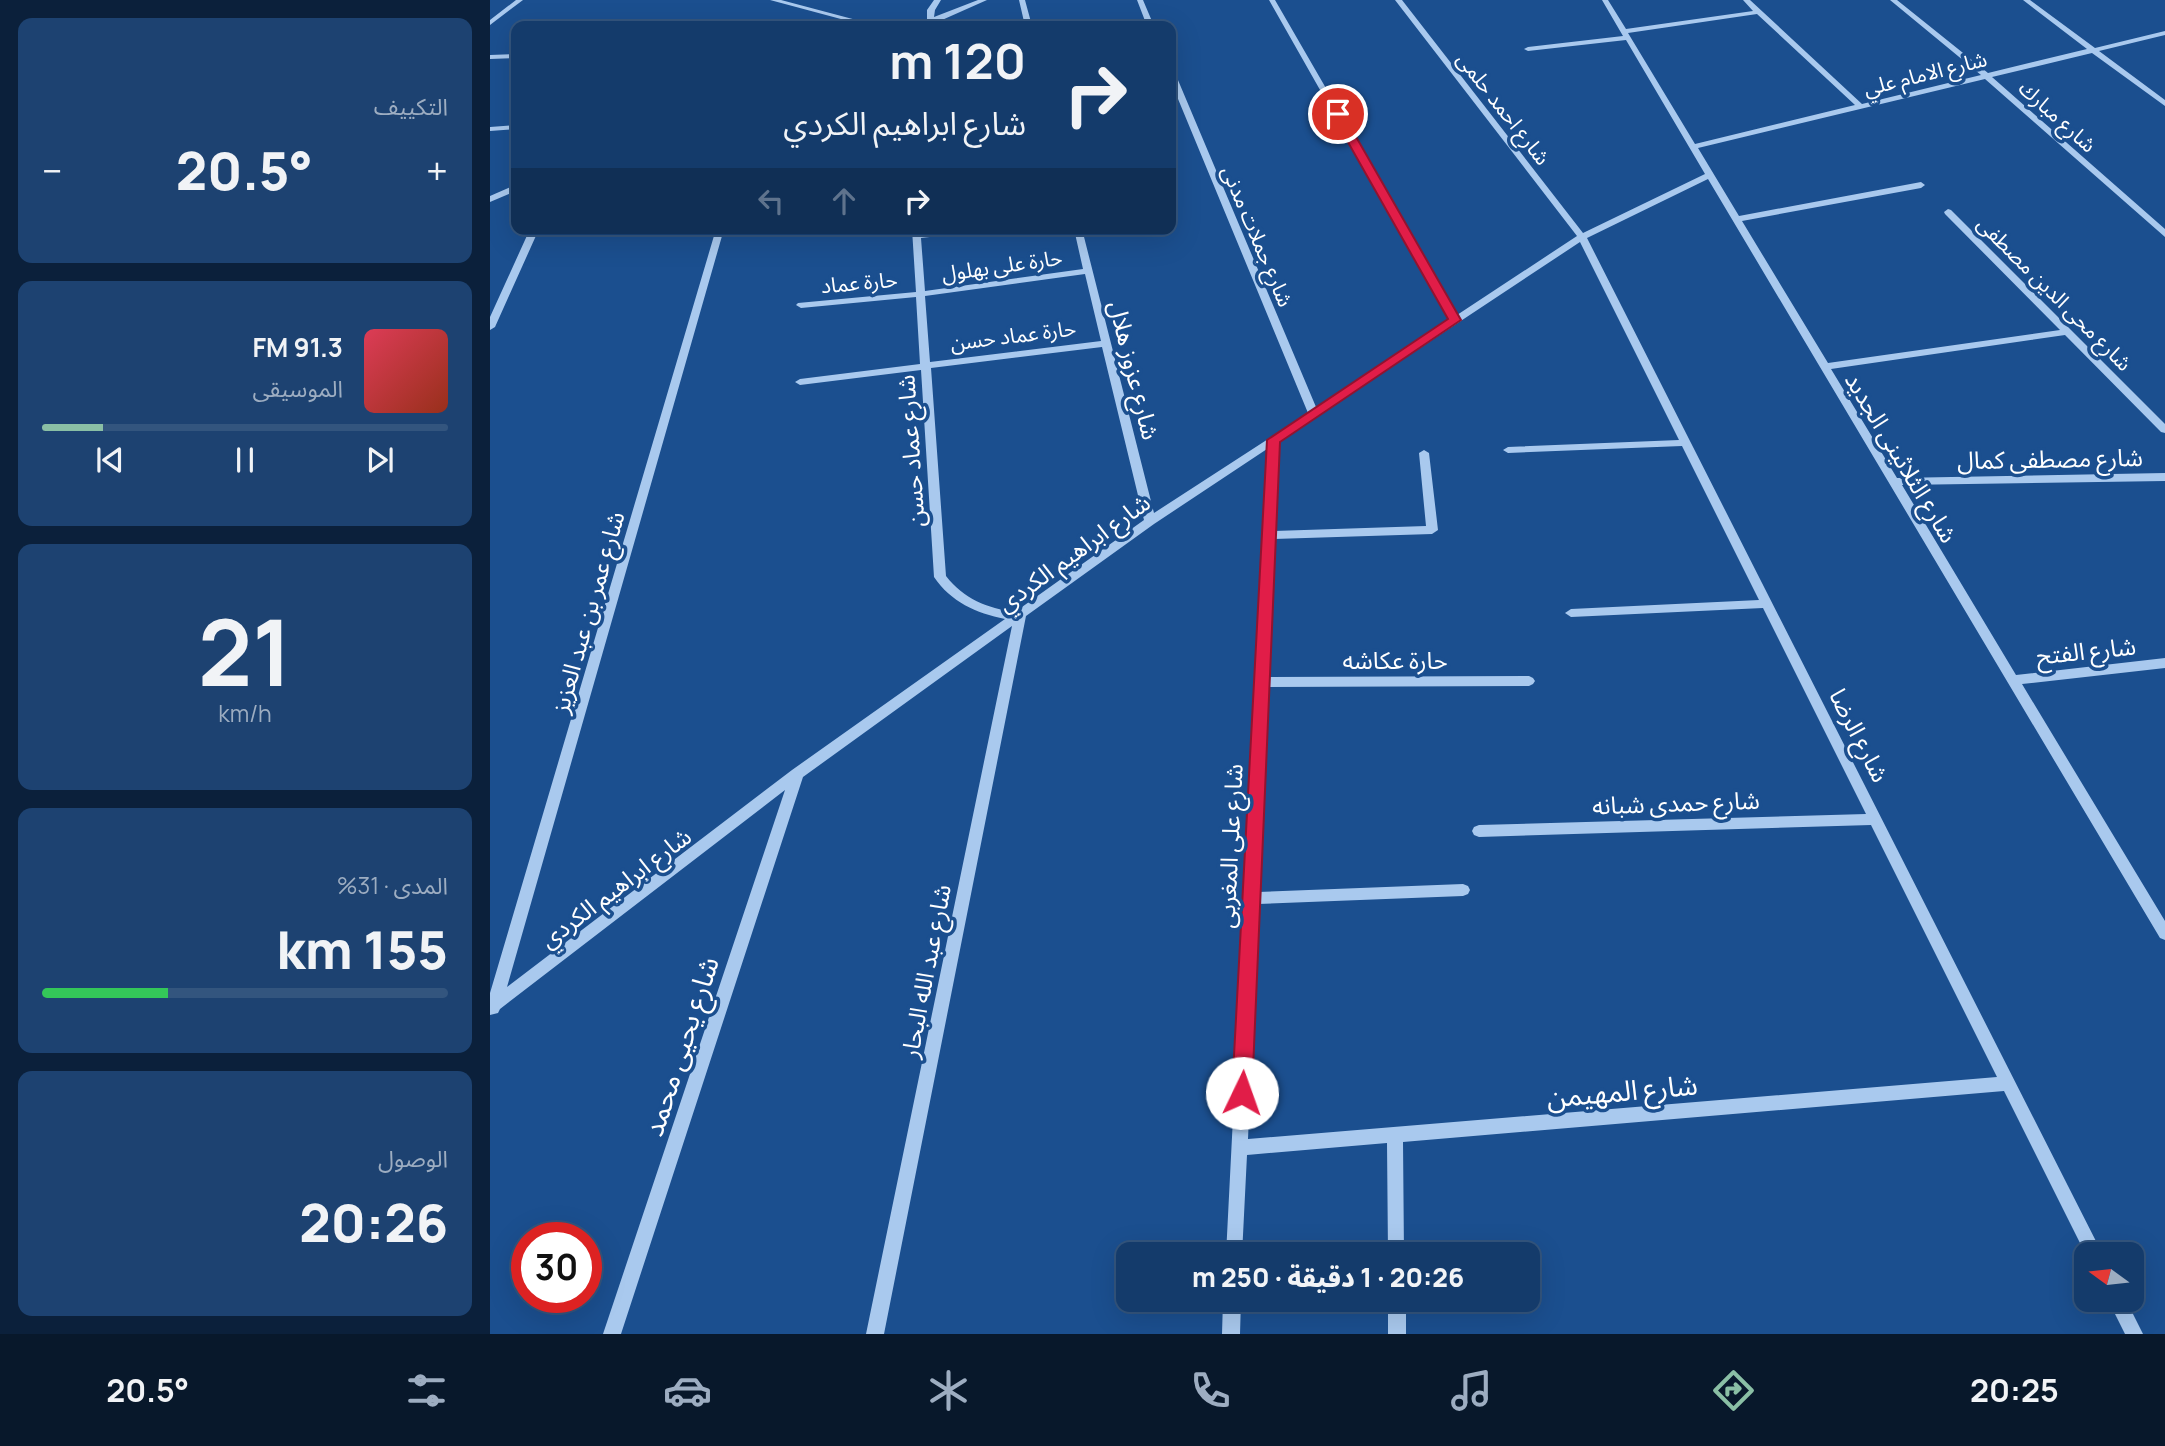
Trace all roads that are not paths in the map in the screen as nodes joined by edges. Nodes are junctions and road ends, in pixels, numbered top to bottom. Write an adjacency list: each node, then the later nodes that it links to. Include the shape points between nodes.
1 (520, 0): 19 (street)
2 (773, 0): 14 (street)
3 (938, 0): 15 (street)
4 (984, 0): 16 (street)
5 (1022, 0): 17 (street)
6 (1140, 0): 18 (street)
7 (1272, 0): 48 (street)
8 (1398, 0): 44 (street, شارع احمد حلمى)
9 (1605, 0): 21 (street, شارع الثلاثينى الجديد)
10 (1746, 0): 13 (street)
11 (1893, 0): 26 (street, شارع مبارك)
12 (2026, 0): 23 (street)
13 (1759, 12): 21 (street); 29 (street)
14 (855, 21)
15 (930, 21)
16 (932, 21)
17 (1028, 21)
18 (1149, 21)
19 (490, 23)
20 (2165, 33): 23 (street, شارع الامام علي)
21 (1626, 35): 22 (street); 32 (street, شارع الثلاثينى الجديد)
22 (1528, 50)
23 (2094, 51): 26 (street, شارع الامام علي); 28 (street)
24 (511, 56): 25 (street)
25 (490, 57)
26 (1987, 76): 29 (street, شارع الامام علي); 39 (street, شارع مبارك)
27 (1176, 85): 55 (street, شارع جملات مدنى)
28 (2165, 104)
29 (1861, 107): 32 (street, شارع الامام علي)
30 (511, 127): 31 (street)
31 (490, 129)
32 (1692, 147): 33 (street, شارع الثلاثينى الجديد)
33 (1709, 175): 38 (street, شارع الثلاثينى الجديد); 44 (street, شارع ابراهيم الكردي)
34 (1921, 186): 38 (street)
35 (511, 190): 36 (street)
36 (490, 199)
37 (1948, 212): 50 (street, شارع محى الدين مصطفى)
38 (1736, 219): 53 (street, شارع الثلاثينى الجديد)
39 (2165, 234)
40 (532, 235): 49 (street)
41 (718, 235): 79 (street, شارع عمر بن عبد العزيز)
42 (916, 235): 46 (street, شارع عماد حسن)
43 (1080, 235): 45 (street, شارع عزوز هلال)
44 (1582, 237): 48 (street, شارع ابراهيم الكردي); 58 (street, شارع الرضا)
45 (1089, 271): 46 (street, حارة على بهلول); 51 (street, شارع عزوز هلال)
46 (920, 294): 47 (street, حارة عماد); 52 (street, شارع عماد حسن)
47 (801, 305)
48 (1455, 320): 55 (street, شارع ابراهيم الكردي)
49 (490, 327)
50 (2067, 332): 53 (street); 56 (street, شارع محى الدين مصطفى)
51 (1107, 343): 52 (street, حارة عماد حسن); 63 (street, شارع عزوز هلال)
52 (925, 366): 54 (street, حارة عماد حسن); 67 (street, شارع عماد حسن, via 940,577 977,608)
53 (1824, 367): 62 (street, شارع الثلاثينى الجديد)
54 (800, 382)
55 (1313, 413): 57 (street, شارع ابراهيم الكردي)
56 (2165, 430)
57 (1273, 440): 63 (street, شارع ابراهيم الكردي); 64 (street, شارع على المغربى)
58 (1685, 443): 59 (street); 65 (street, شارع الرضا)
59 (1508, 450)
60 (1424, 453): 64 (street, via 1432,530)
61 (2165, 477): 62 (street, شارع مصطفى كمال)
62 (1893, 482): 69 (street, شارع الثلاثينى الجديد)
63 (1150, 521): 67 (street, شارع ابراهيم الكردي)
64 (1268, 535): 71 (street, شارع على المغربى)
65 (1767, 604): 66 (street); 73 (street, شارع الرضا)
66 (1571, 613)
67 (1020, 617): 72 (street, شارع ابراهيم الكردي); 90 (street, شارع عبد الله البحار)
68 (2165, 663): 69 (street, شارع الفتح)
69 (2012, 680): 77 (street, شارع الثلاثينى الجديد)
70 (1529, 681): 71 (street, حارة عكاشه)
71 (1261, 682): 76 (street, شارع على المغربى)
72 (797, 774): 79 (street, شارع ابراهيم الكردي); 89 (street, شارع يحيى محمد)
73 (1875, 819): 74 (street, شارع حمدى شبانه); 80 (street, شارع الرضا)
74 (1479, 831)
75 (1463, 890): 76 (street)
76 (1251, 898): 82 (street, شارع على المغربى)
77 (2160, 917): 78 (street, شارع الثلاثينى الجديد)
78 (2165, 934)
79 (491, 1010)
80 (2008, 1083): 81 (street, شارع المهيمن); 85 (street, شارع الرضا)
81 (1395, 1135): 82 (street, شارع المهيمن); 84 (street)
82 (1239, 1148): 83 (street, شارع على المغربى)
83 (1235, 1242)
84 (1396, 1242)
85 (2088, 1242)
86 (1232, 1312): 91 (street)
87 (1397, 1312): 92 (street)
88 (2124, 1312): 93 (street)
89 (612, 1334)
90 (875, 1334)
91 (1231, 1334)
92 (1397, 1334)
93 (2134, 1334)

